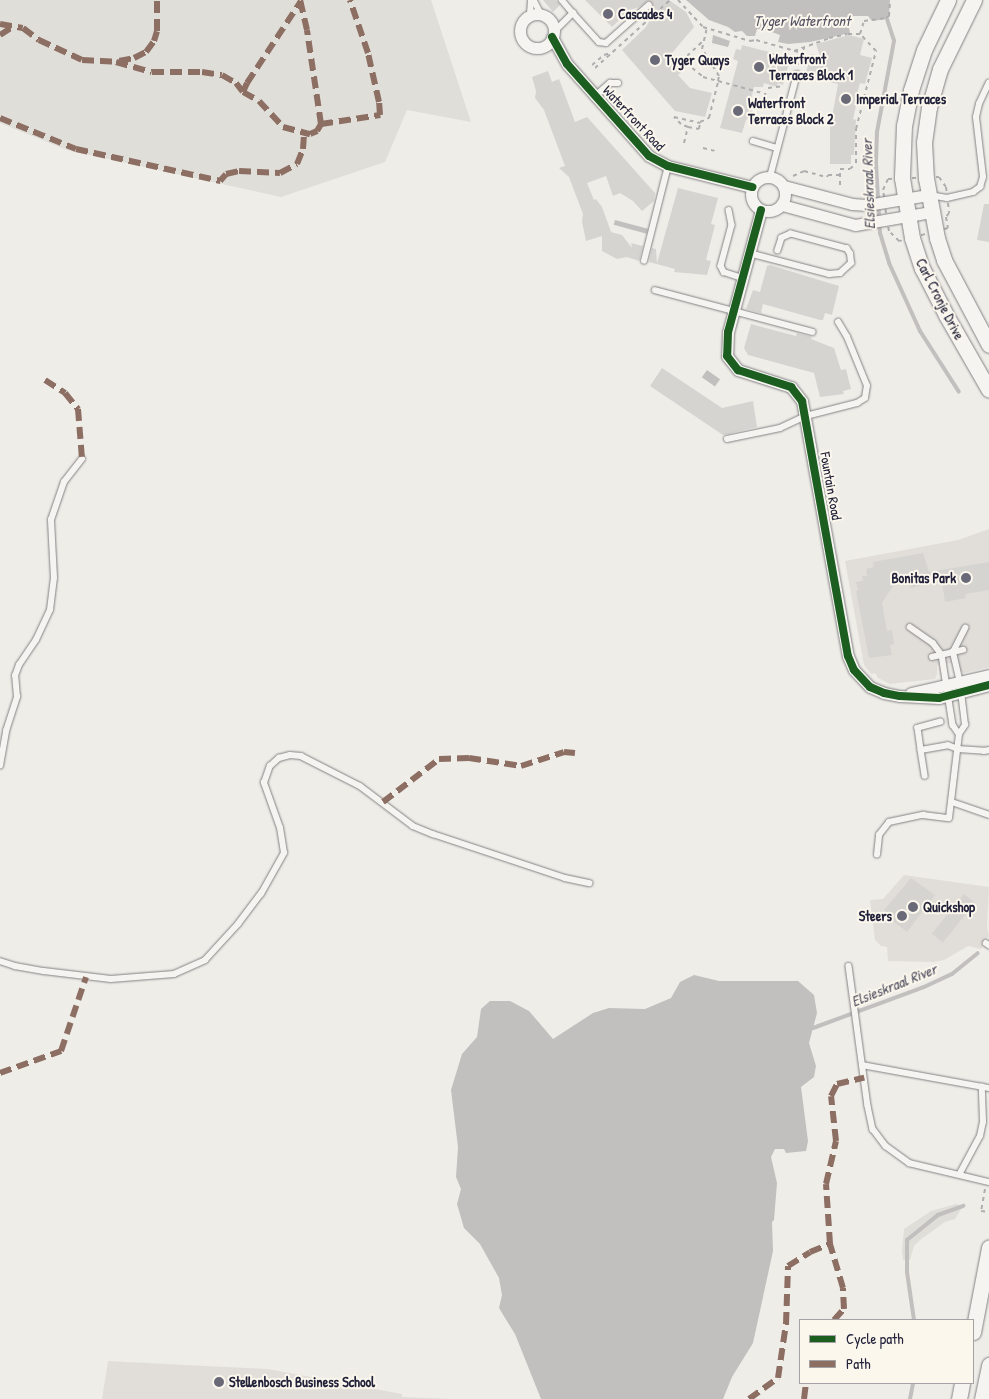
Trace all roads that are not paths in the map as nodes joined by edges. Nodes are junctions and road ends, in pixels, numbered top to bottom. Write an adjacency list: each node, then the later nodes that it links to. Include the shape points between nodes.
1 (533, 0): 7 (lane); 7 (lane)
2 (562, 0): 6 (lane)
3 (948, 0): 23 (main road, Carl Cronje Drive, via 924,50 907,107 902,154)
4 (974, 0): 21 (main road, Carl Cronje Drive, via 940,69 926,119 924,142)
5 (649, 6): 6 (lane, via 603,44)
6 (573, 13): 8 (lane)
7 (536, 15): 8 (street, Waterfront Road, via 551,21); 9 (street, Waterfront Road, via 520,27 522,38 529,45)
8 (553, 34): 9 (street); 10 (street, Waterfront Road)
9 (542, 47): 10 (street, Waterfront Road)
10 (567, 64): 14 (street, Waterfront Road)
11 (797, 74): 16 (lane)
12 (618, 83): 14 (lane, via 610,83)
13 (989, 83): 22 (lane, via 976,117 983,178 980,187 973,192)
14 (595, 96): 17 (street, Waterfront Road, via 649,156)
15 (754, 141): 16 (lane)
16 (777, 148): 18 (lane)
17 (668, 166): 20 (street, Waterfront Road); 31 (lane)
18 (770, 176): 19 (street); 20 (street, via 760,179)
19 (788, 182): 23 (street, via 835,200 867,205); 24 (street)
20 (752, 187): 27 (street, via 751,198)
21 (928, 194): 22 (lane); 23 (street); 25 (main road, Carl Cronje Drive)
22 (947, 198): 25 (lane)
23 (905, 199): 28 (main road, Carl Cronje Drive)
24 (782, 205): 27 (street, via 771,211); 28 (street, via 854,225)
25 (936, 207): 28 (street); 37 (main road, Carl Cronje Drive, via 944,260)
26 (729, 210): 32 (lane, via 732,225 721,266 724,272)
27 (761, 210): 30 (street, Fountain Road)
28 (908, 217): 38 (main road, Carl Cronje Drive, via 922,268)
29 (778, 250): 30 (lane, via 782,238 791,234 847,249 851,263 840,273 829,274)
30 (749, 253): 32 (street, Fountain Road)
31 (644, 262)
32 (743, 278): 34 (street, Fountain Road)
33 (655, 290): 34 (lane)
34 (734, 311): 36 (lane); 39 (street, Fountain Road, via 726,344 729,362 744,372 791,388 802,401)
35 (838, 322): 39 (lane, via 847,337 866,393 857,403)
36 (814, 332)
37 (989, 345)
38 (989, 390)
39 (806, 416): 40 (lane, via 780,428); 51 (street, Fountain Road, via 850,663 858,677 884,694 939,698)
40 (727, 439)
41 (82, 459): 57 (lane, via 64,482 51,520 54,578 50,610 15,676 17,697 6,730)
42 (910, 627): 46 (lane, via 933,643)
43 (965, 628): 45 (lane)
44 (963, 650): 45 (lane)
45 (953, 652): 46 (lane); 49 (lane)
46 (942, 655): 47 (lane); 51 (lane)
47 (932, 657)
48 (989, 675): 49 (street, Fountain Road)
49 (960, 686): 50 (street, Fountain Road); 51 (street, Fountain Road); 53 (lane, via 964,725)
50 (989, 686)
51 (947, 690): 53 (lane, via 953,725)
52 (941, 722): 55 (lane, via 918,728)
53 (959, 734): 54 (lane)
54 (958, 749): 55 (lane, via 948,746); 56 (lane); 59 (lane)
55 (921, 750): 58 (lane)
56 (989, 750)
57 (0, 766)
58 (925, 776)
59 (952, 802): 60 (lane); 61 (lane, via 949,818 923,815 890,822 879,835)
60 (989, 814)
61 (876, 855)
62 (589, 883): 63 (lane, via 565,878 413,826 360,786 301,756 290,755 279,758 270,766 264,783 280,828 284,854 261,894 204,960 174,974 111,979 44,971)
63 (0, 961)
64 (849, 966): 65 (lane)
65 (862, 1065): 66 (lane); 68 (lane, via 874,1129 886,1146 909,1163)
66 (982, 1087): 67 (lane); 68 (lane, via 980,1136)
67 (989, 1088)
68 (959, 1175): 69 (lane)
69 (988, 1182)
70 (989, 1248): 71 (main road)
71 (974, 1327)
72 (989, 1365): 75 (main road)
73 (962, 1384): 74 (main road)
74 (959, 1399)
75 (982, 1399)

